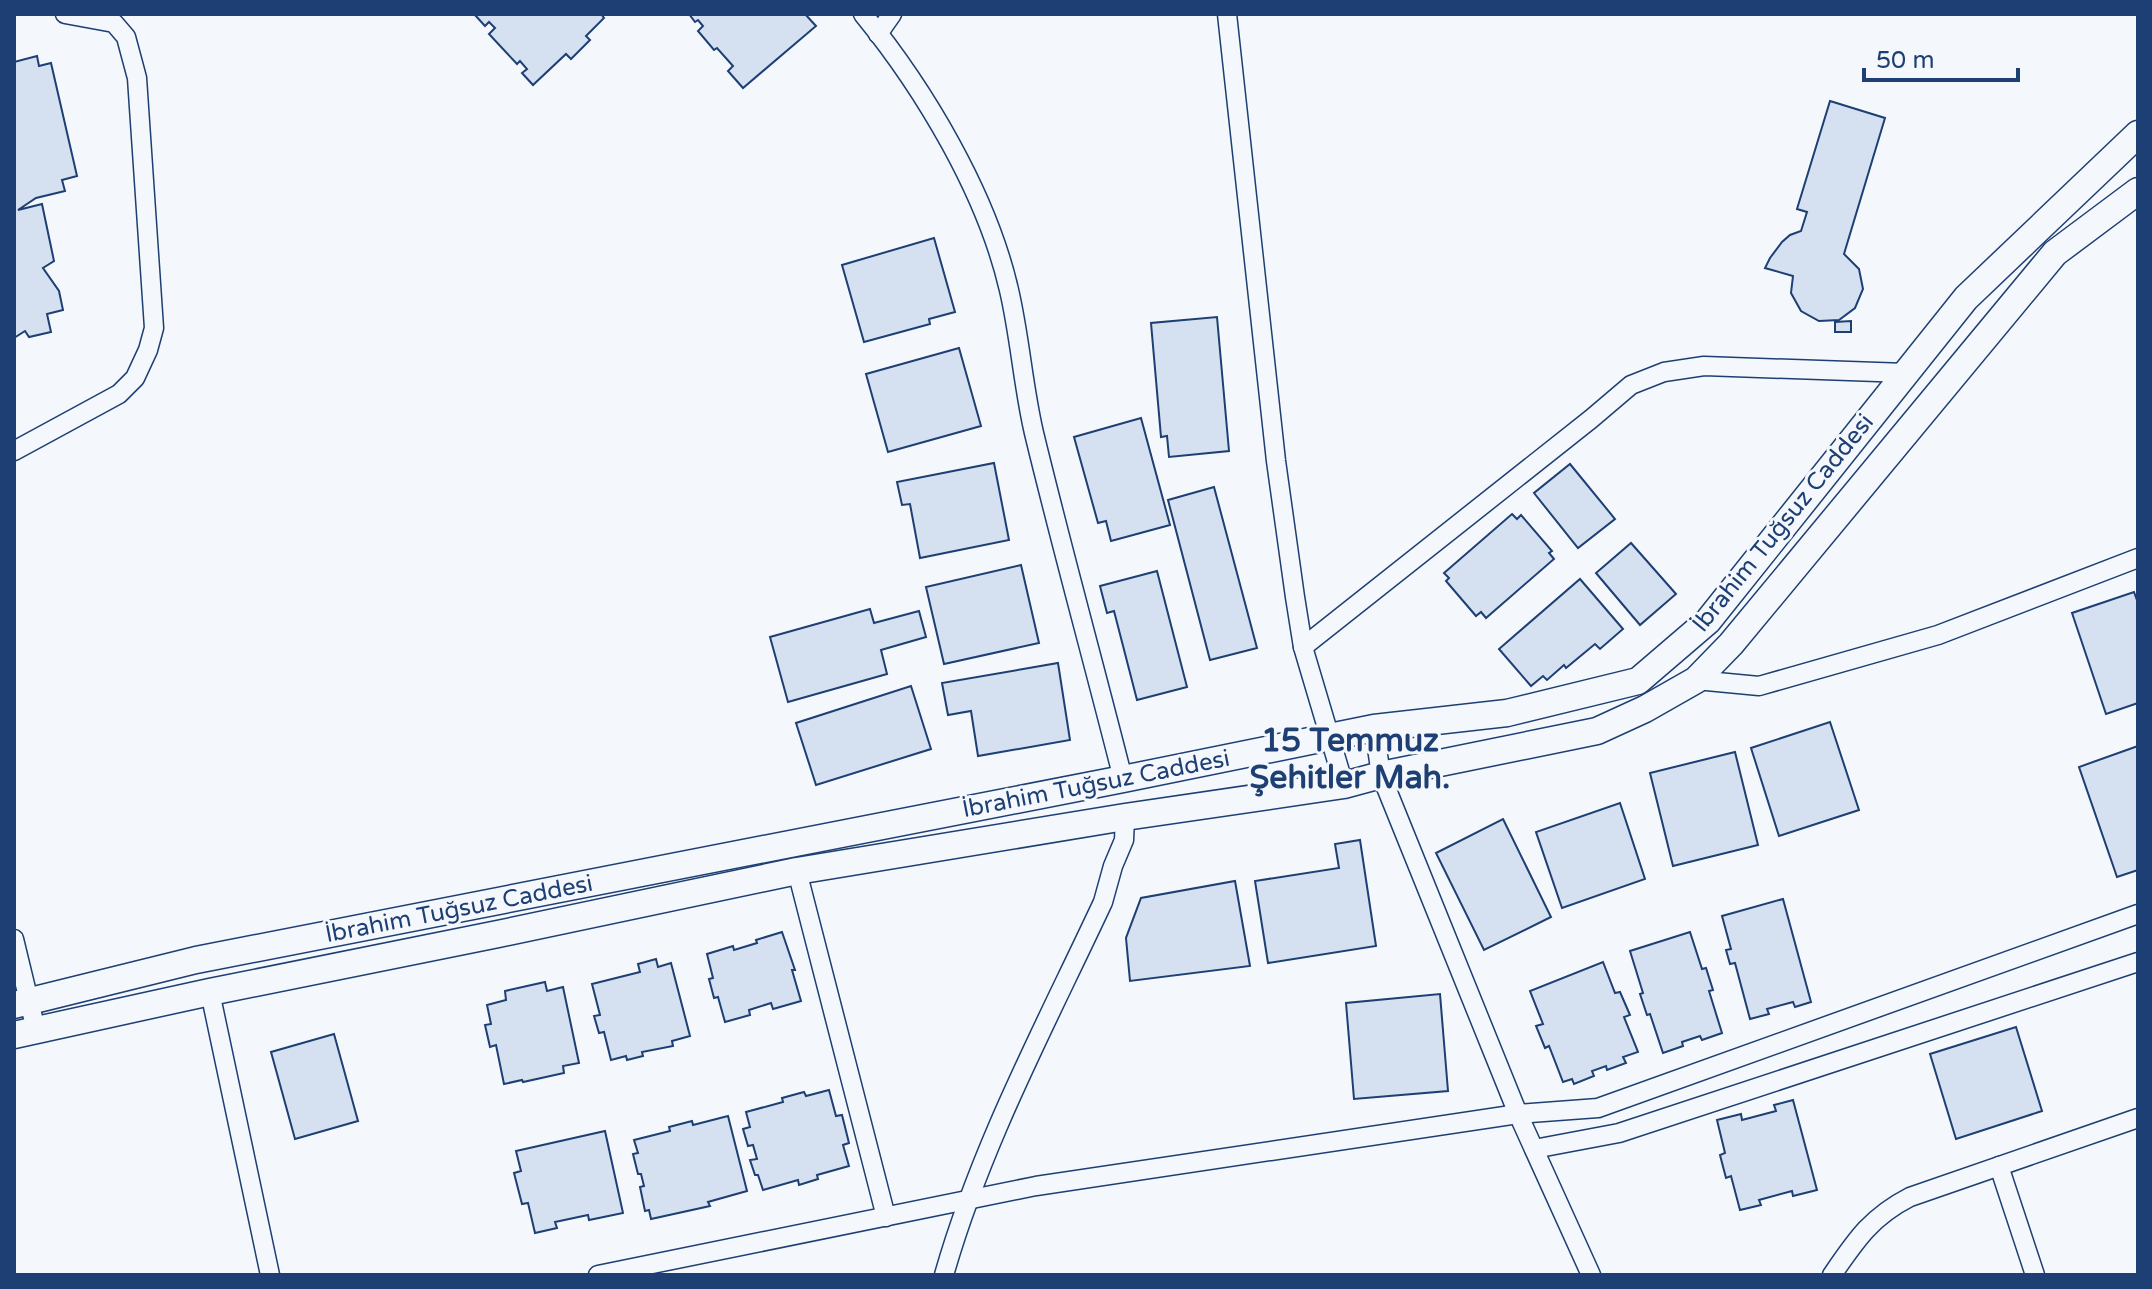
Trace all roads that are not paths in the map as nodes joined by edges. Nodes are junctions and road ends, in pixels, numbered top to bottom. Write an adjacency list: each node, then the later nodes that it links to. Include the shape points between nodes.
1 (65, 14): 9 (street, via 114,23 126,37 137,78 154,328 135,378 119,394)
2 (863, 14): 5 (street)
3 (892, 14): 5 (street)
4 (1227, 14): 11 (street, via 1276,461)
5 (878, 34): 16 (street, via 939,124 995,243 1009,290 1034,430)
6 (2138, 134): 8 (street, İbrahim Tuğsuz Caddesi, via 1966,298)
7 (2138, 191): 12 (street, İbrahim Tuğsuz Caddesi, via 2055,253)
8 (1906, 373): 11 (street, via 1704,366 1664,372 1631,385); 13 (street, İbrahim Tuğsuz Caddesi, via 1708,621 1638,681 1507,713)
9 (14, 451)
10 (2138, 558): 12 (street, via 1938,635 1759,686)
11 (1303, 647): 14 (street)
12 (1696, 680): 15 (street, İbrahim Tuğsuz Caddesi, via 1597,731)
13 (1374, 728): 14 (street, İbrahim Tuğsuz Caddesi); 15 (street)
14 (1330, 738): 16 (street, İbrahim Tuğsuz Caddesi); 17 (street)
15 (1381, 775): 17 (street, İbrahim Tuğsuz Caddesi); 26 (street)
16 (1123, 779): 24 (street, İbrahim Tuğsuz Caddesi, via 212,957)
17 (1344, 785): 18 (street, İbrahim Tuğsuz Caddesi)
18 (1125, 817): 19 (street, İbrahim Tuğsuz Caddesi); 30 (street, via 1124,840 1103,902)
19 (797, 871): 23 (street, İbrahim Tuğsuz Caddesi); 31 (street)
20 (2138, 914): 26 (street, via 1598,1108)
21 (14, 939): 24 (street)
22 (2138, 962): 28 (street, via 1619,1133)
23 (210, 992): 25 (street, İbrahim Tuğsuz Caddesi); 32 (street)
24 (21, 1003): 25 (street)
25 (25, 1032)
26 (1518, 1114): 28 (street); 30 (street)
27 (2138, 1118): 29 (street)
28 (1534, 1149): 35 (street)
29 (1999, 1166): 36 (street, via 1889,1208 1871,1222); 37 (street)
30 (969, 1200): 31 (street); 34 (street)
31 (886, 1217): 33 (street)
32 (270, 1275)
33 (598, 1275)
34 (944, 1275)
35 (1591, 1275)
36 (1832, 1275)
37 (2035, 1275)

